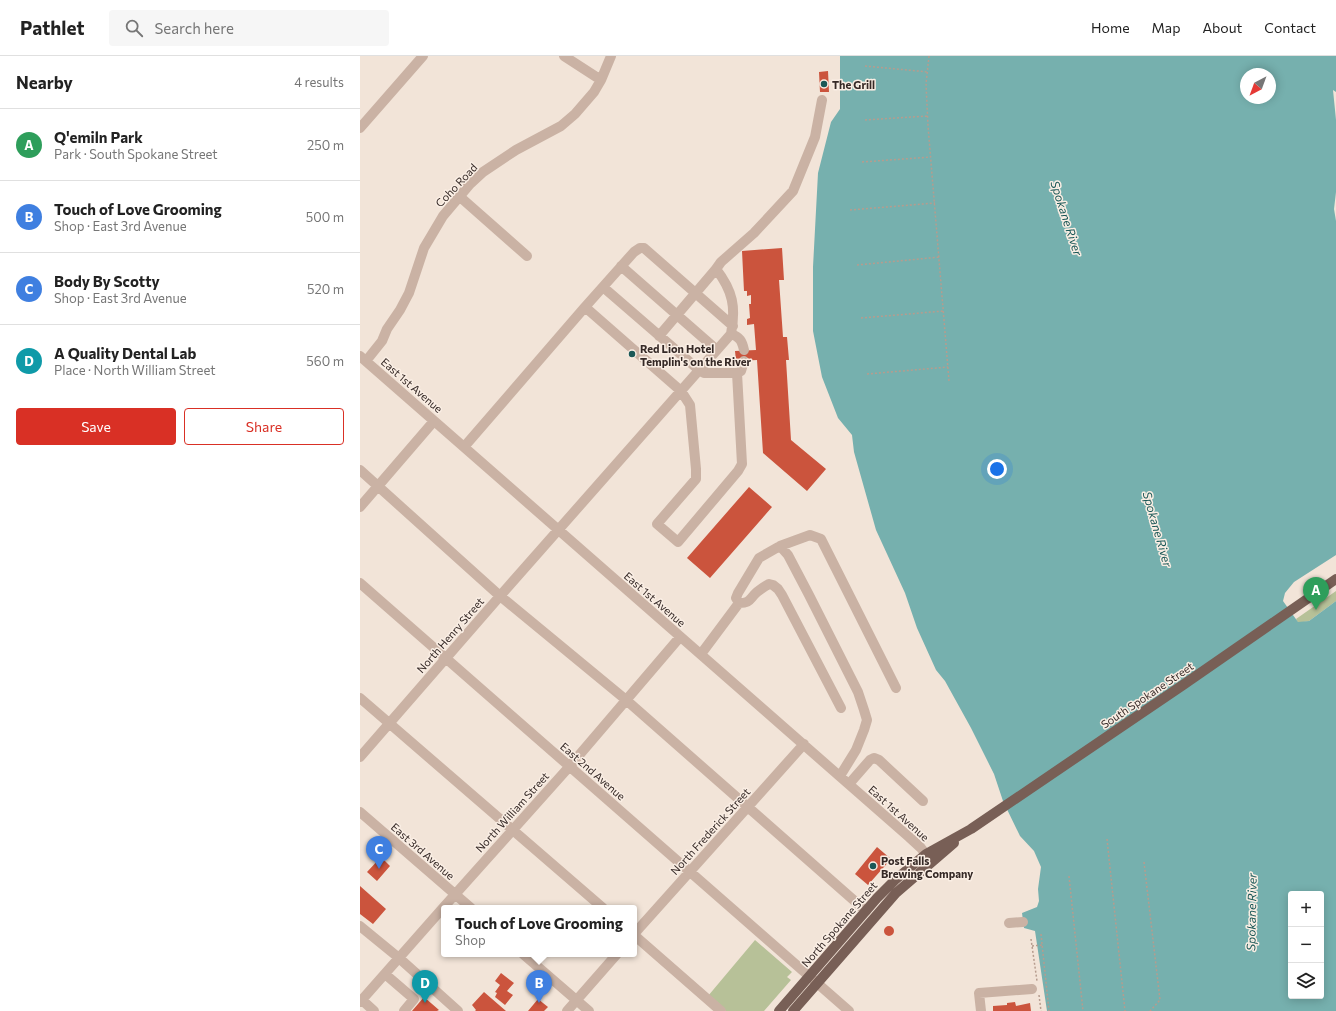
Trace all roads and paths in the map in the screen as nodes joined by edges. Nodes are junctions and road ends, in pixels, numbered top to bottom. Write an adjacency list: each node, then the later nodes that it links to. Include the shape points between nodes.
1 (423, 56): 11 (street)
2 (564, 56): 7 (street)
3 (611, 56): 7 (street, Coho Road)
4 (929, 56): 6 (path)
5 (864, 66): 6 (path)
6 (928, 72): 9 (path)
7 (601, 80): 14 (street, Coho Road, via 584,104 561,126 501,159 483,172)
8 (822, 100): 21 (street, via 815,137 794,191)
9 (928, 116): 10 (path); 12 (path)
10 (865, 120)
11 (360, 128)
12 (931, 157): 13 (path); 15 (path)
13 (862, 162)
14 (459, 196): 17 (street); 32 (street, Coho Road, via 433,231 424,248 409,293 382,341)
15 (935, 203): 16 (path); 18 (path)
16 (850, 210)
17 (527, 256)
18 (940, 257): 19 (path); 25 (path)
19 (857, 265)
20 (621, 266): 22 (street); 23 (street, via 634,252 644,248); 26 (street)
21 (716, 269): 23 (street); 28 (street, via 726,283 732,299)
22 (603, 287): 24 (street); 29 (street)
23 (696, 293): 26 (street); 28 (street)
24 (585, 307): 39 (street); 41 (street)
25 (944, 310): 27 (path); 34 (path)
26 (677, 315): 29 (street); 30 (street)
27 (861, 318)
28 (732, 330): 30 (street, North Henry Street); 31 (street, via 743,343)
29 (659, 336): 35 (street)
30 (717, 350): 35 (street, North Henry Street)
31 (744, 350)
32 (362, 358): 40 (street, East 1st Avenue)
33 (744, 361): 36 (street, via 741,371)
34 (948, 367): 37 (path); 38 (path)
35 (699, 370): 36 (street, via 704,373); 39 (street, North Henry Street)
36 (737, 373): 39 (street, via 742,464 678,542 657,524 696,479 690,406)
37 (867, 374)
38 (949, 381)
39 (681, 391): 45 (street, North Henry Street)
40 (434, 421): 41 (street, East 1st Avenue); 43 (street)
41 (464, 447): 45 (street, East 1st Avenue)
42 (360, 470): 43 (street)
43 (378, 486): 44 (street); 49 (street)
44 (360, 507)
45 (558, 530): 49 (street, North Henry Street); 51 (street, East 1st Avenue)
46 (780, 546): 50 (street, via 759,558 738,593 736,598); 54 (street, via 810,535 821,539); 62 (street, via 788,555 810,595 852,680 867,720 856,750)
47 (1336, 579): 67 (main road, South Spokane Street)
48 (360, 583): 53 (street, East 2nd Avenue)
49 (500, 596): 53 (street, North Henry Street); 56 (street)
50 (739, 603): 52 (street); 57 (street, via 746,603 769,584 778,589)
51 (680, 637): 52 (street, East 1st Avenue); 56 (street, North William Street)
52 (701, 654): 59 (street, East 1st Avenue)
53 (445, 659): 58 (street, North Henry Street); 61 (street, East 2nd Avenue)
54 (896, 688)
55 (360, 698): 58 (street)
56 (625, 700): 61 (street, North William Street); 65 (street)
57 (841, 708)
58 (389, 724): 60 (street, North Henry Street); 68 (street)
59 (804, 744): 62 (street, East 1st Avenue); 65 (street, North Frederick Street)
60 (360, 757)
61 (569, 767): 68 (street, North William Street); 72 (street, East 2nd Avenue)
62 (840, 776): 63 (street, East 1st Avenue)
63 (849, 784): 64 (street, via 874,758); 70 (street, East 1st Avenue)
64 (923, 801)
65 (748, 806): 72 (street, North Frederick Street); 79 (street)
66 (360, 812): 74 (street, East 3rd Avenue)
67 (971, 829): 70 (main road, North Spokane Street)
68 (513, 830): 74 (street, North William Street); 77 (street)
69 (1106, 839): 110 (path)
70 (929, 858): 79 (main road, North Spokane Street, via 895,880); 93 (main road, North Spokane Street)
71 (1144, 862): 111 (path, via 1160,1000)
72 (690, 871): 83 (street, North Frederick Street); 93 (street, East 2nd Avenue)
73 (1069, 876): 109 (path)
74 (455, 894): 75 (street, North William Street); 76 (street, East 3rd Avenue)
75 (445, 905)
76 (468, 905)
77 (600, 905)
78 (441, 910): 91 (street, North William Street)
79 (866, 911): 93 (main road, North Spokane Street)
80 (1023, 922): 81 (street)
81 (1009, 923)
82 (360, 926): 91 (street)
83 (637, 931)
84 (1041, 934): 87 (path)
85 (637, 937): 102 (street)
86 (1031, 939): 88 (path)
87 (1042, 944): 88 (path); 108 (path)
88 (1032, 946): 94 (path)
89 (527, 957): 95 (street)
90 (614, 957): 95 (street)
91 (399, 958): 92 (street, North William Street); 99 (street)
92 (385, 974): 96 (street, North William Street); 98 (street, via 414,999)
93 (813, 980): 103 (main road, North Spokane Street); 104 (main road, North Spokane Street); 105 (street, East 2nd Avenue)
94 (1035, 986): 106 (street, via 979,993); 107 (path)
95 (577, 1000): 100 (street); 101 (street)
96 (361, 1001): 97 (street)
97 (374, 1011)
98 (404, 1011)
99 (458, 1011)
100 (567, 1011)
101 (589, 1011)
102 (721, 1011)
103 (779, 1011)
104 (793, 1011)
105 (849, 1011)
106 (981, 1011)
107 (1041, 1011)
108 (1049, 1011)
109 (1084, 1011)
110 (1125, 1011)
111 (1150, 1011)

